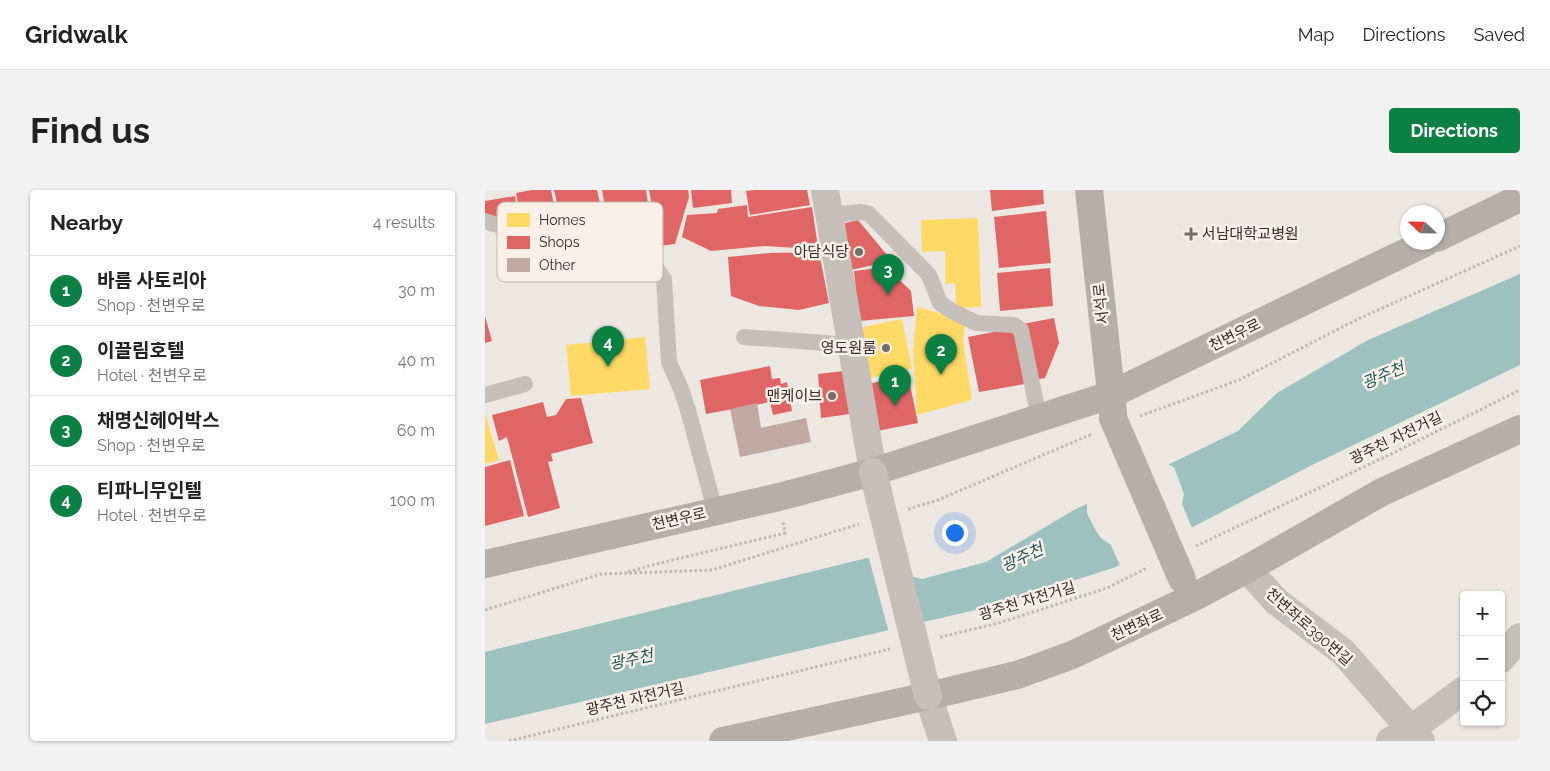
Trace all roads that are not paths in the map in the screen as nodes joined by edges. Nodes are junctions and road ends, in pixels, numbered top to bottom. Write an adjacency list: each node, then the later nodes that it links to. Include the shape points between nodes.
1 (1089, 190): 13 (street, 서석로)
2 (1520, 198): 6 (street)
3 (827, 203): 10 (street); 14 (lane, via 869,214 929,275 940,303 952,311 977,322 1014,325 1021,330)
4 (485, 221): 5 (lane)
5 (497, 225)
6 (1445, 234)
7 (1412, 250): 13 (street, 천변우로)
8 (663, 278): 17 (lane, via 669,362 688,410)
9 (744, 337): 10 (lane)
10 (852, 345): 16 (street)
11 (525, 384): 12 (lane)
12 (485, 395)
13 (1112, 406): 14 (street, 천변우로); 20 (street, 서석로, bridge)
14 (1039, 418): 16 (street, 천변우로)
15 (1520, 429): 19 (street, 천변좌로, via 1382,492)
16 (873, 472): 17 (street, 천변우로); 24 (street, bridge)
17 (715, 510): 18 (street, 천변우로)
18 (485, 564)
19 (1247, 569): 20 (street, 천변좌로); 25 (street, 천변좌로390번길, via 1277,602 1343,652)
20 (1188, 588): 24 (street, 천변좌로, via 1121,633 1053,662 1017,675)
21 (1520, 637): 22 (street)
22 (1505, 654)
23 (1460, 693): 25 (street, 천변좌로390번길)
24 (928, 696): 26 (street, 천변좌로); 27 (street)
25 (1407, 737)
26 (723, 741)
27 (943, 741)

